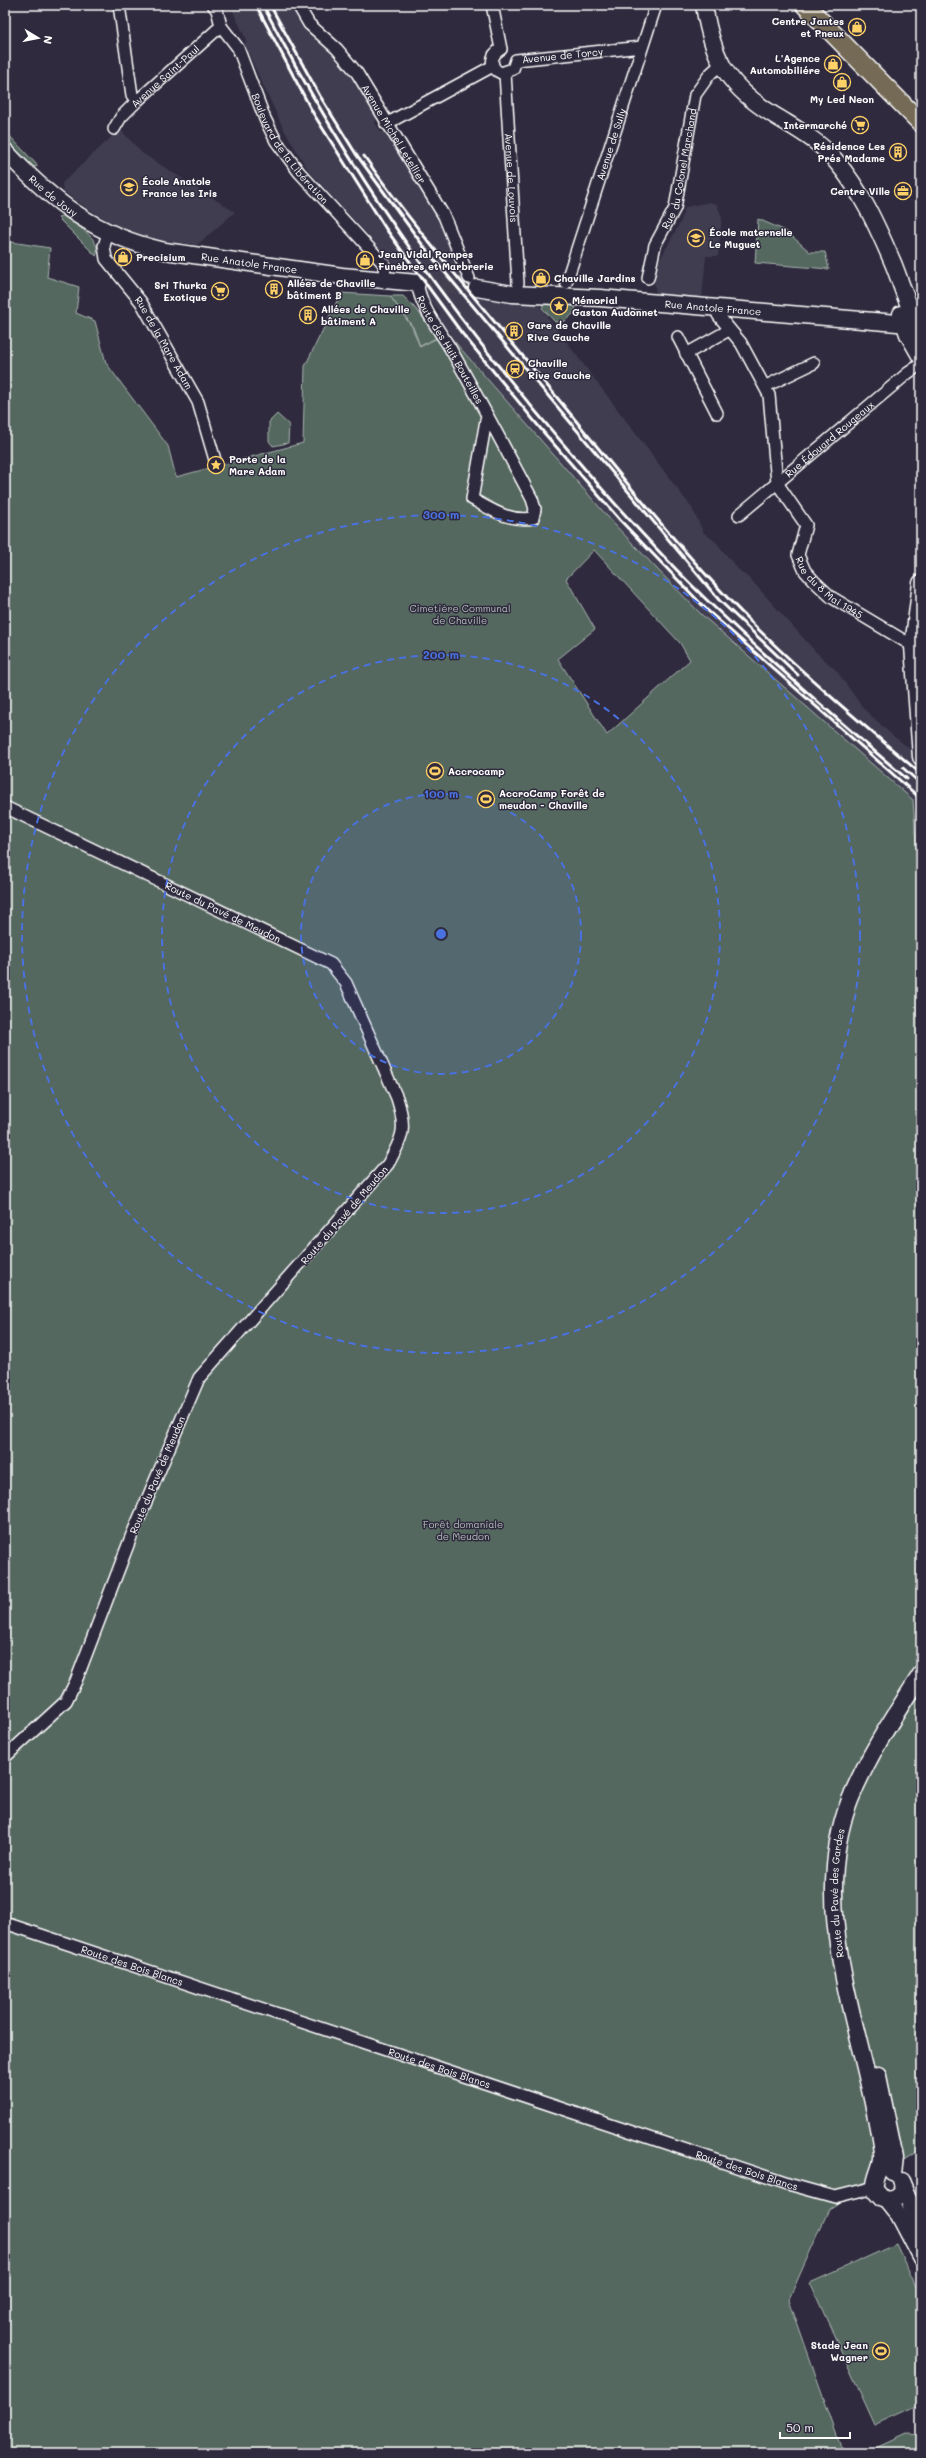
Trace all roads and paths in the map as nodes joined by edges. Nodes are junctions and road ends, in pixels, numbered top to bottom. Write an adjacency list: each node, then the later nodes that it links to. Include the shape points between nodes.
1 (119, 5): 13 (street, via 132,95)
2 (213, 5): 8 (street, Boulevard de la Libération)
3 (298, 5): 15 (street, Avenue Michel Letellier, via 309,24 337,48 357,73)
4 (492, 5): 11 (street, via 501,49 493,56)
5 (656, 5): 9 (street, Avenue de Sully)
6 (704, 5): 10 (main road, via 709,37)
7 (805, 5): 14 (main road)
8 (221, 26): 13 (street, Avenue Saint-Paul); 20 (street, Boulevard de la Libération, via 238,48 265,119 280,147 384,264)
9 (642, 47): 12 (street, Avenue de Torcy, via 516,60 513,69); 24 (street, Avenue de Sully)
10 (720, 64): 19 (street, Rue du Colonel Marchand, via 705,79 695,95 676,208 655,245); 26 (main road, via 740,90 760,108 807,135 834,158 860,193 882,241)
11 (493, 66): 12 (street, via 498,72); 15 (street)
12 (505, 73): 23 (street, Avenue de Louvois)
13 (137, 101): 16 (street, Avenue Saint-Paul, via 121,117)
14 (921, 123)
15 (386, 124): 22 (street, Avenue Michel Letellier, via 424,180 444,216)
16 (114, 129)
17 (5, 151): 18 (main road, Rue de Jouy, via 38,186 59,203)
18 (108, 233): 20 (main road, Rue Anatole France, via 142,246 165,251); 36 (street, Rue de la Mare Adam, via 104,246 106,259 141,302 198,402)
19 (648, 278)
20 (385, 280): 21 (main road, Rue Anatole France)
21 (417, 283): 35 (street, Route des Huit Bouteilles, via 423,305)
22 (473, 283): 25 (main road, Rue Anatole France, via 533,295)
23 (518, 283)
24 (566, 284)
25 (718, 308): 26 (main road, Rue Anatole France); 27 (street, Rue du 8 Mai 1945, via 718,315)
26 (915, 329): 30 (main road)
27 (730, 330): 29 (street); 33 (street, Rue du 8 Mai 1945, via 741,343)
28 (678, 337): 29 (street)
29 (686, 354): 34 (street)
30 (921, 357)
31 (814, 363): 33 (street)
32 (921, 364): 37 (street, Rue Édouard Rougeaux)
33 (766, 386): 37 (street, Rue du 8 Mai 1945, via 770,400)
34 (717, 413)
35 (487, 415): 35 (street, Route des Huit Bouteilles, via 472,499 496,513 518,520 533,518 535,509 532,499)
36 (215, 460)
37 (777, 483): 38 (street, Rue Édouard Rougeaux); 40 (street, Rue du 8 Mai 1945, via 804,520 806,530 798,555 805,571 831,597)
38 (739, 515)
39 (921, 583): 40 (main road)
40 (913, 646): 41 (main road)
41 (921, 757)
42 (5, 806): 45 (street, Route du Pavé de Meudon, via 331,964 346,983 397,1098 402,1114 403,1132 402,1139 388,1164 199,1378 131,1537 66,1701)
43 (921, 1674): 47 (main road, Route du Pavé des Gardes, via 874,1748 860,1777 843,1823 835,1867 837,1931 882,2154)
44 (921, 1694): 47 (main road, Route du Pavé des Gardes, via 890,1741 867,1783 857,1808 846,1854 844,1910 848,1946 894,2151)
45 (5, 1757)
46 (5, 1923): 47 (street, Route des Bois Blancs, via 788,2184 835,2197)
47 (882, 2178): 48 (main road, via 900,2178); 49 (main road, via 879,2196)
48 (902, 2188): 49 (main road, via 897,2197); 50 (main road)
49 (887, 2200): 51 (main road, via 899,2215)
50 (921, 2229)
51 (921, 2257)

